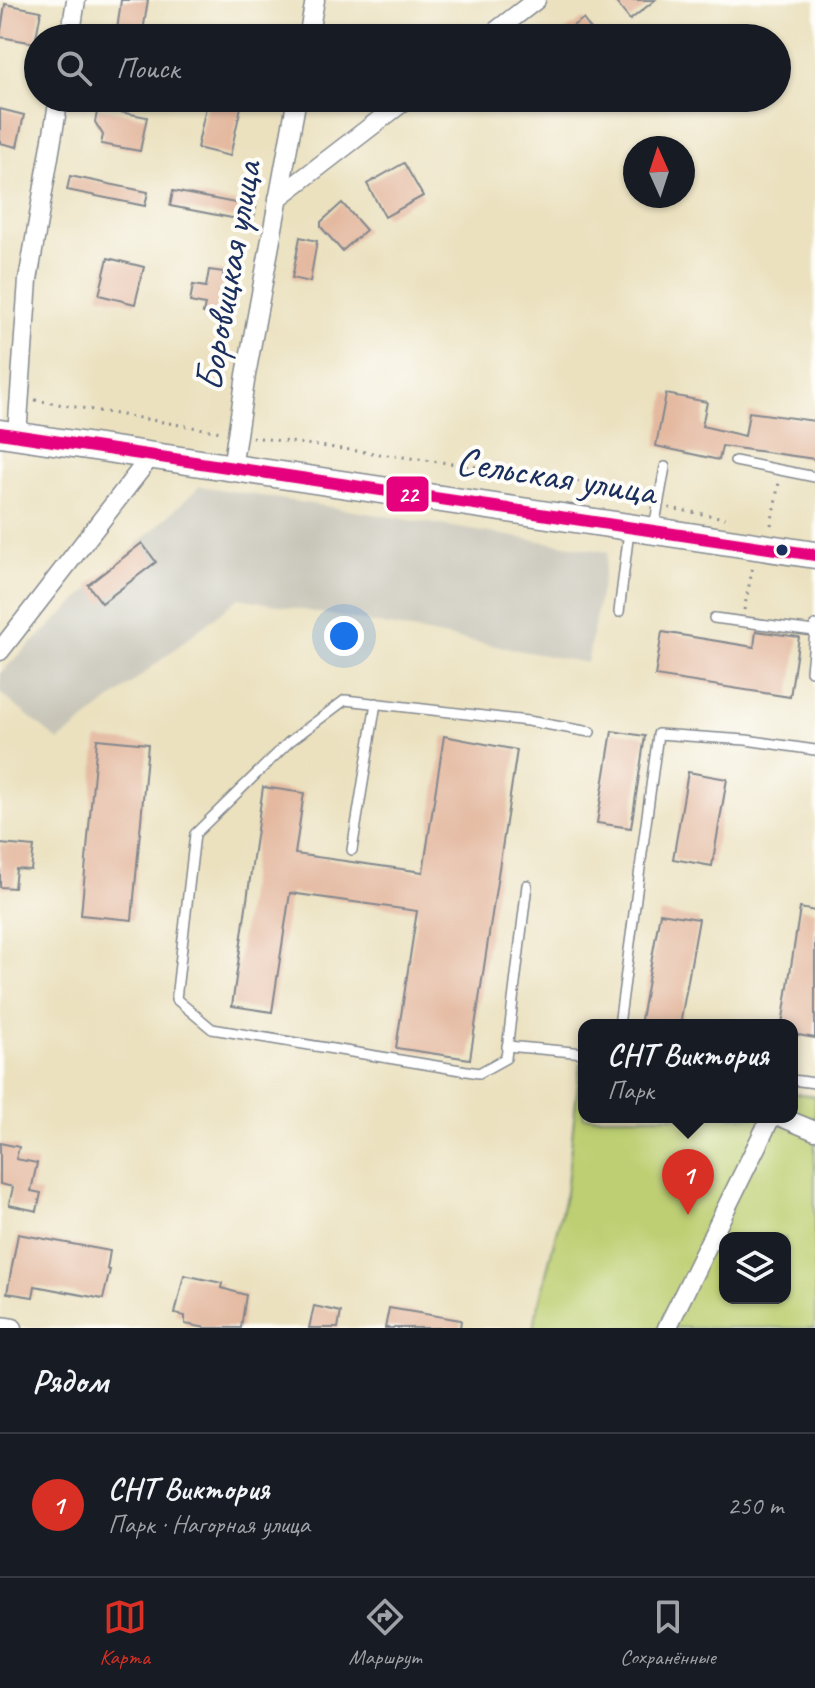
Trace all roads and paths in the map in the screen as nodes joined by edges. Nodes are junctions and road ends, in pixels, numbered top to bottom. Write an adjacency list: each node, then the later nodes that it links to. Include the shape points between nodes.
1 (76, 0): 4 (street)
2 (315, 0): 5 (street)
3 (536, 0): 6 (street)
4 (72, 24)
5 (311, 24)
6 (505, 24)
7 (57, 112): 11 (street, via 28,280)
8 (294, 112): 10 (street, Боровицкая улица)
9 (390, 112): 10 (street)
10 (278, 198): 13 (street, Боровицкая улица)
11 (20, 397): 12 (street); 13 (path)
12 (9, 434): 14 (street, Сельская улица)
13 (237, 434): 17 (street, Боровицкая улица); 20 (path, via 569,479)
14 (151, 456): 17 (street, Сельская улица); 29 (street)
15 (735, 461): 18 (lane)
16 (665, 467): 20 (lane)
17 (232, 468): 22 (street, Сельская улица)
18 (781, 471): 19 (lane); 23 (path, via 771,525 763,524)
19 (815, 477)
20 (659, 505): 21 (path); 22 (lane)
21 (735, 519)
22 (641, 529): 23 (street, Сельская улица); 25 (lane)
23 (757, 547): 24 (street, Сельская улица); 27 (path)
24 (815, 555)
25 (619, 612)
26 (714, 618): 27 (lane)
27 (741, 621): 28 (lane)
28 (815, 629): 30 (lane)
29 (0, 651)
30 (815, 671)
31 (376, 703): 32 (lane); 34 (lane); 37 (lane, via 345,700 289,742 195,834 176,999 212,1029 479,1073 506,1058)
32 (590, 732)
33 (815, 750): 36 (lane, via 658,734)
34 (352, 850)
35 (527, 885): 37 (lane)
36 (620, 1019)
37 (507, 1046): 38 (lane)
38 (578, 1052)
39 (768, 1123): 44 (street)
40 (796, 1123): 41 (street)
41 (815, 1131)
42 (0, 1326): 43 (street)
43 (13, 1328)
44 (667, 1328)

